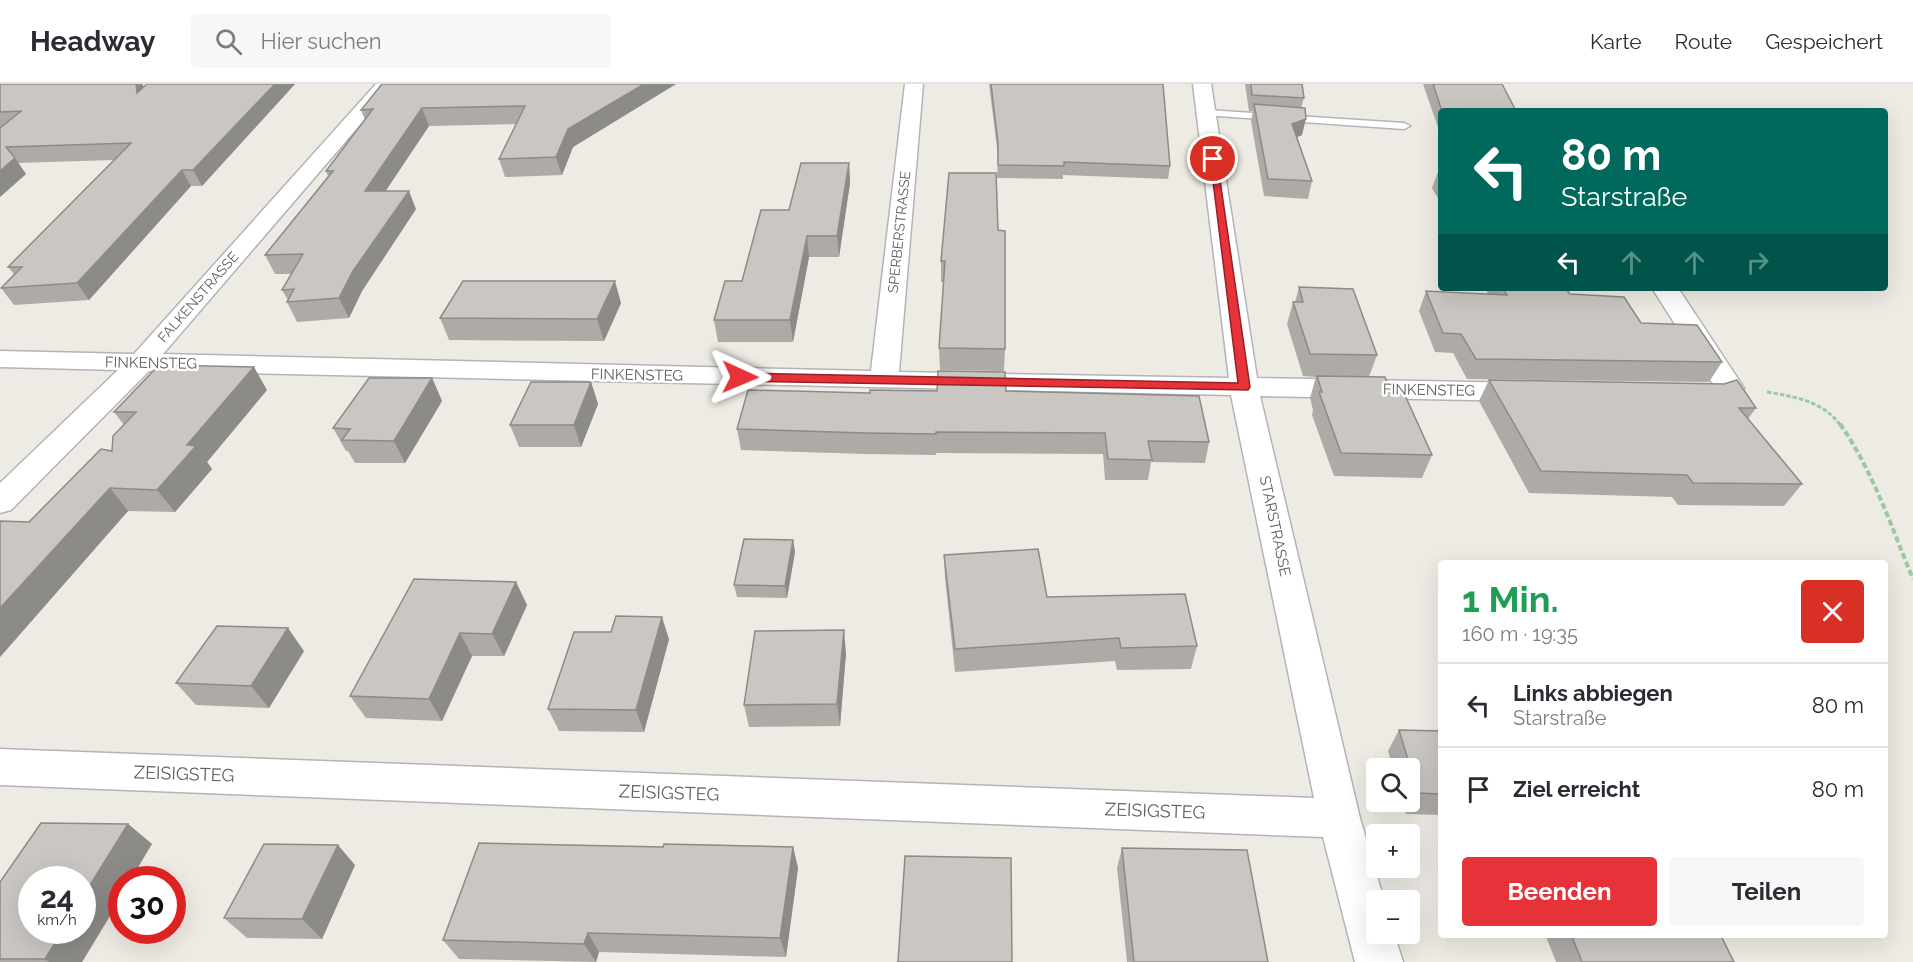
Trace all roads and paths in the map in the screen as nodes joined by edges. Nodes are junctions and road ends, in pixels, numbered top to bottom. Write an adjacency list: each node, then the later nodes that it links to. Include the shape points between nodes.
1 (386, 84): 7 (street, FALKENSTRASSE)
2 (914, 84): 8 (street, SPERBERSTRASSE)
3 (1205, 99): 4 (lane); 9 (street, STARSTRASSE)
4 (1404, 126)
5 (1667, 291): 10 (street)
6 (0, 359): 7 (street, FINKENSTEG)
7 (141, 363): 8 (street, FINKENSTEG); 13 (street, FALKENSTRASSE)
8 (884, 380): 9 (street, FINKENSTEG)
9 (1244, 387): 11 (street, FINKENSTEG); 16 (street, STARSTRASSE)
10 (1730, 387): 12 (street, via 1710,394); 14 (path, via 1785,395 1822,406 1838,420 1858,449)
11 (1555, 392)
12 (1663, 394)
13 (0, 502)
14 (1913, 579)
15 (0, 767): 16 (street, ZEISIGSTEG)
16 (1339, 818): 17 (street, STARSTRASSE)
17 (1379, 962)

